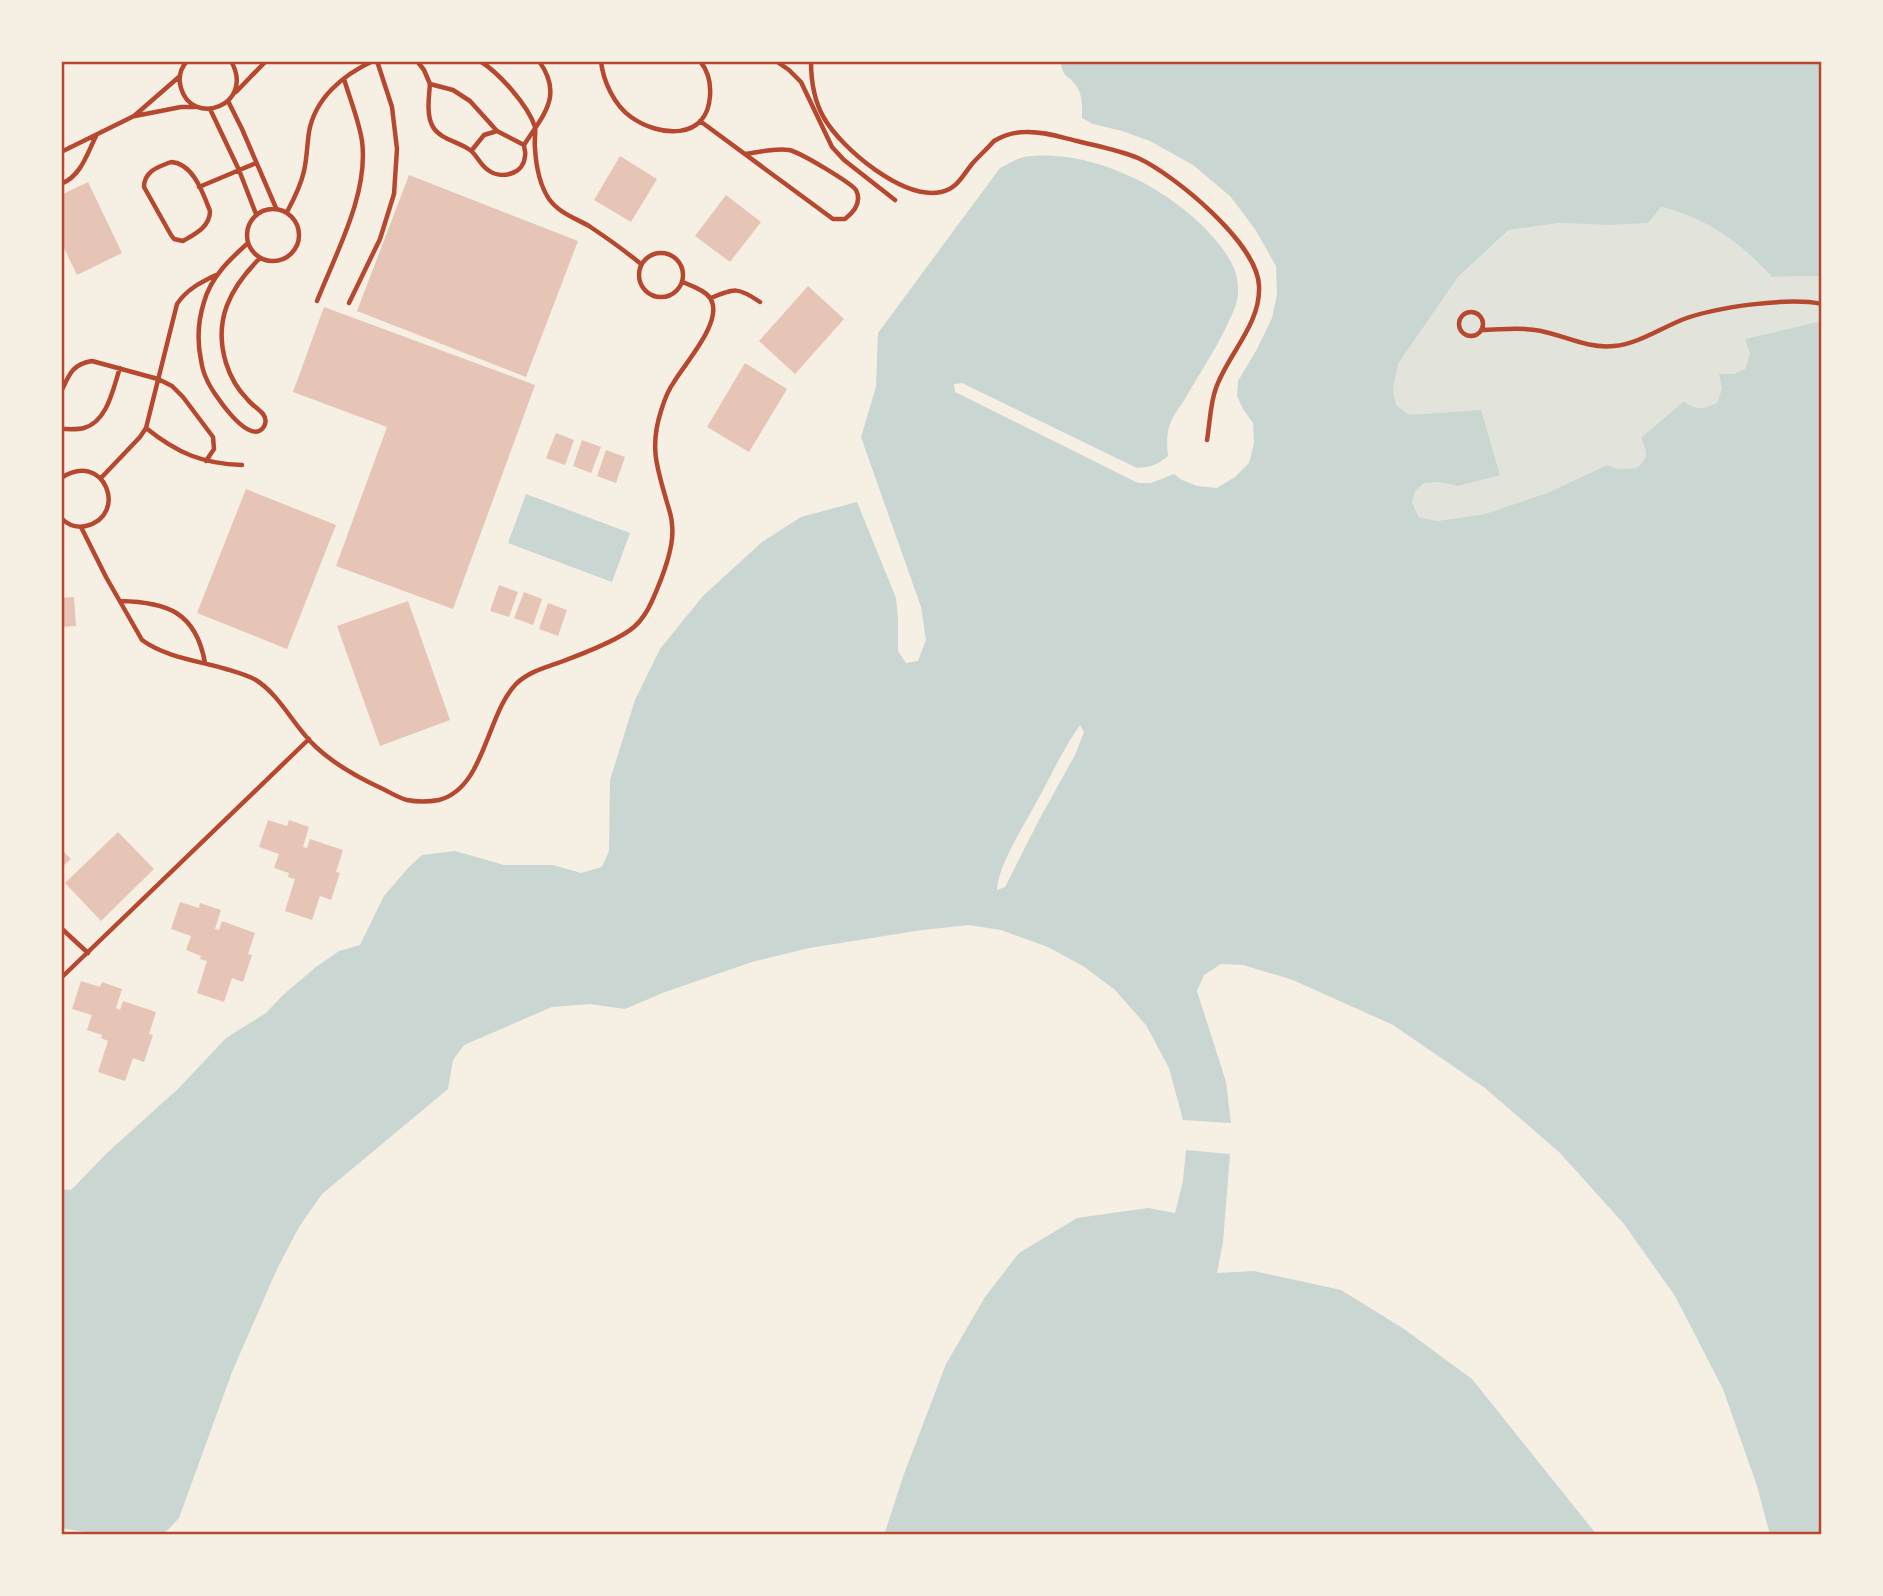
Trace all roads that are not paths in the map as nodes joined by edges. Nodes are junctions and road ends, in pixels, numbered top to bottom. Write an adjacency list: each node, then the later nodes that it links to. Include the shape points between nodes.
1 (231, 61): 17 (lane, via 237,71)
2 (266, 61): 17 (lane)
3 (375, 61): 13 (lane); 48 (lane, via 391,107 397,149 394,194 380,239)
4 (417, 61): 16 (lane)
5 (480, 61): 23 (lane, via 506,83)
6 (539, 61): 23 (lane, via 552,91 549,106)
7 (601, 61): 22 (lane, via 604,78 629,116 669,132 690,130)
8 (700, 61): 22 (lane, via 711,85 709,105)
9 (776, 61): 15 (lane)
10 (811, 61): 14 (lane)
11 (184, 63): 12 (lane)
12 (180, 76): 19 (lane, via 184,94); 21 (lane)
13 (344, 79): 38 (lane, via 315,110 304,172); 46 (lane, via 362,140 363,173 355,206)
14 (811, 79): 15 (lane); 32 (lane, via 817,104 832,130)
15 (801, 82): 34 (lane, via 832,147)
16 (430, 84): 24 (lane, via 470,101); 27 (lane, via 432,126 440,135)
17 (235, 92): 18 (lane)
18 (228, 102): 20 (lane); 30 (lane)
19 (198, 107): 20 (lane); 21 (lane)
20 (210, 109): 31 (lane)
21 (134, 116): 25 (lane)
22 (700, 121): 29 (lane)
23 (535, 127): 26 (lane); 42 (lane, via 537,169 550,201)
24 (497, 131): 26 (lane); 27 (lane, via 484,135)
25 (96, 136): 28 (lane); 33 (lane, via 78,173)
26 (524, 145): 27 (lane, via 526,157 510,175 486,170)
27 (472, 150)
28 (61, 152)
29 (745, 154): 29 (lane, via 833,219 845,219 854,212 855,188 801,154 789,150)
30 (256, 163): 31 (lane); 37 (lane)
31 (239, 170): 35 (lane); 39 (lane)
32 (883, 174): 34 (lane); 56 (lane, via 911,189 942,192 953,188 1002,136 1028,132 1138,158 1190,193 1247,252 1259,284 1249,326 1216,389)
33 (61, 184)
34 (877, 186): 36 (lane)
35 (199, 187): 35 (lane, via 210,218 194,234 178,240 171,235 144,181 147,174 171,162 187,167)
36 (895, 200)
37 (276, 208): 38 (lane); 39 (lane)
38 (287, 212): 41 (lane, via 300,230 294,252 282,260)
39 (257, 214): 40 (lane, via 249,224)
40 (248, 243): 41 (lane); 43 (lane)
41 (260, 258): 43 (lane, via 233,290 222,324 226,365 236,385 264,414 266,420 259,432 246,428 218,400 201,362 199,322)
42 (641, 264): 44 (lane, via 650,255 664,252 676,257 683,268); 44 (lane, via 640,285 657,298 668,297)
43 (216, 275): 52 (lane, via 196,285 177,303)
44 (683, 282): 45 (lane)
45 (710, 299): 47 (lane, via 735,290); 65 (lane, via 714,312 709,327 672,384 654,439 673,525 672,541 652,602 634,628 517,682 470,776 440,800 405,800 355,776)
46 (317, 301)
47 (760, 302)
48 (349, 303)
49 (1822, 304): 50 (lane, via 1798,300 1706,312 1609,347 1533,329)
50 (1481, 330): 50 (lane, via 1482,319 1474,312 1463,314 1459,324 1463,334 1473,336)
51 (120, 368): 52 (lane); 53 (lane, via 82,363 74,368); 55 (lane, via 101,416 82,428)
52 (158, 379): 54 (lane); 57 (lane, via 178,391 214,437 214,450)
53 (61, 392)
54 (146, 428): 57 (lane, via 164,443); 60 (lane)
55 (61, 429)
56 (1207, 440)
57 (206, 461): 58 (lane)
58 (242, 465)
59 (61, 478): 60 (lane, via 74,470 88,470)
60 (101, 478): 62 (lane, via 108,489 104,515)
61 (61, 518): 62 (lane)
62 (81, 527): 63 (lane)
63 (119, 600): 64 (lane, via 150,646); 64 (lane, via 160,605 188,622)
64 (205, 663): 65 (lane, via 255,679)
65 (309, 740): 67 (lane)
66 (61, 928): 67 (lane)
67 (88, 953): 68 (lane)
68 (61, 978)

